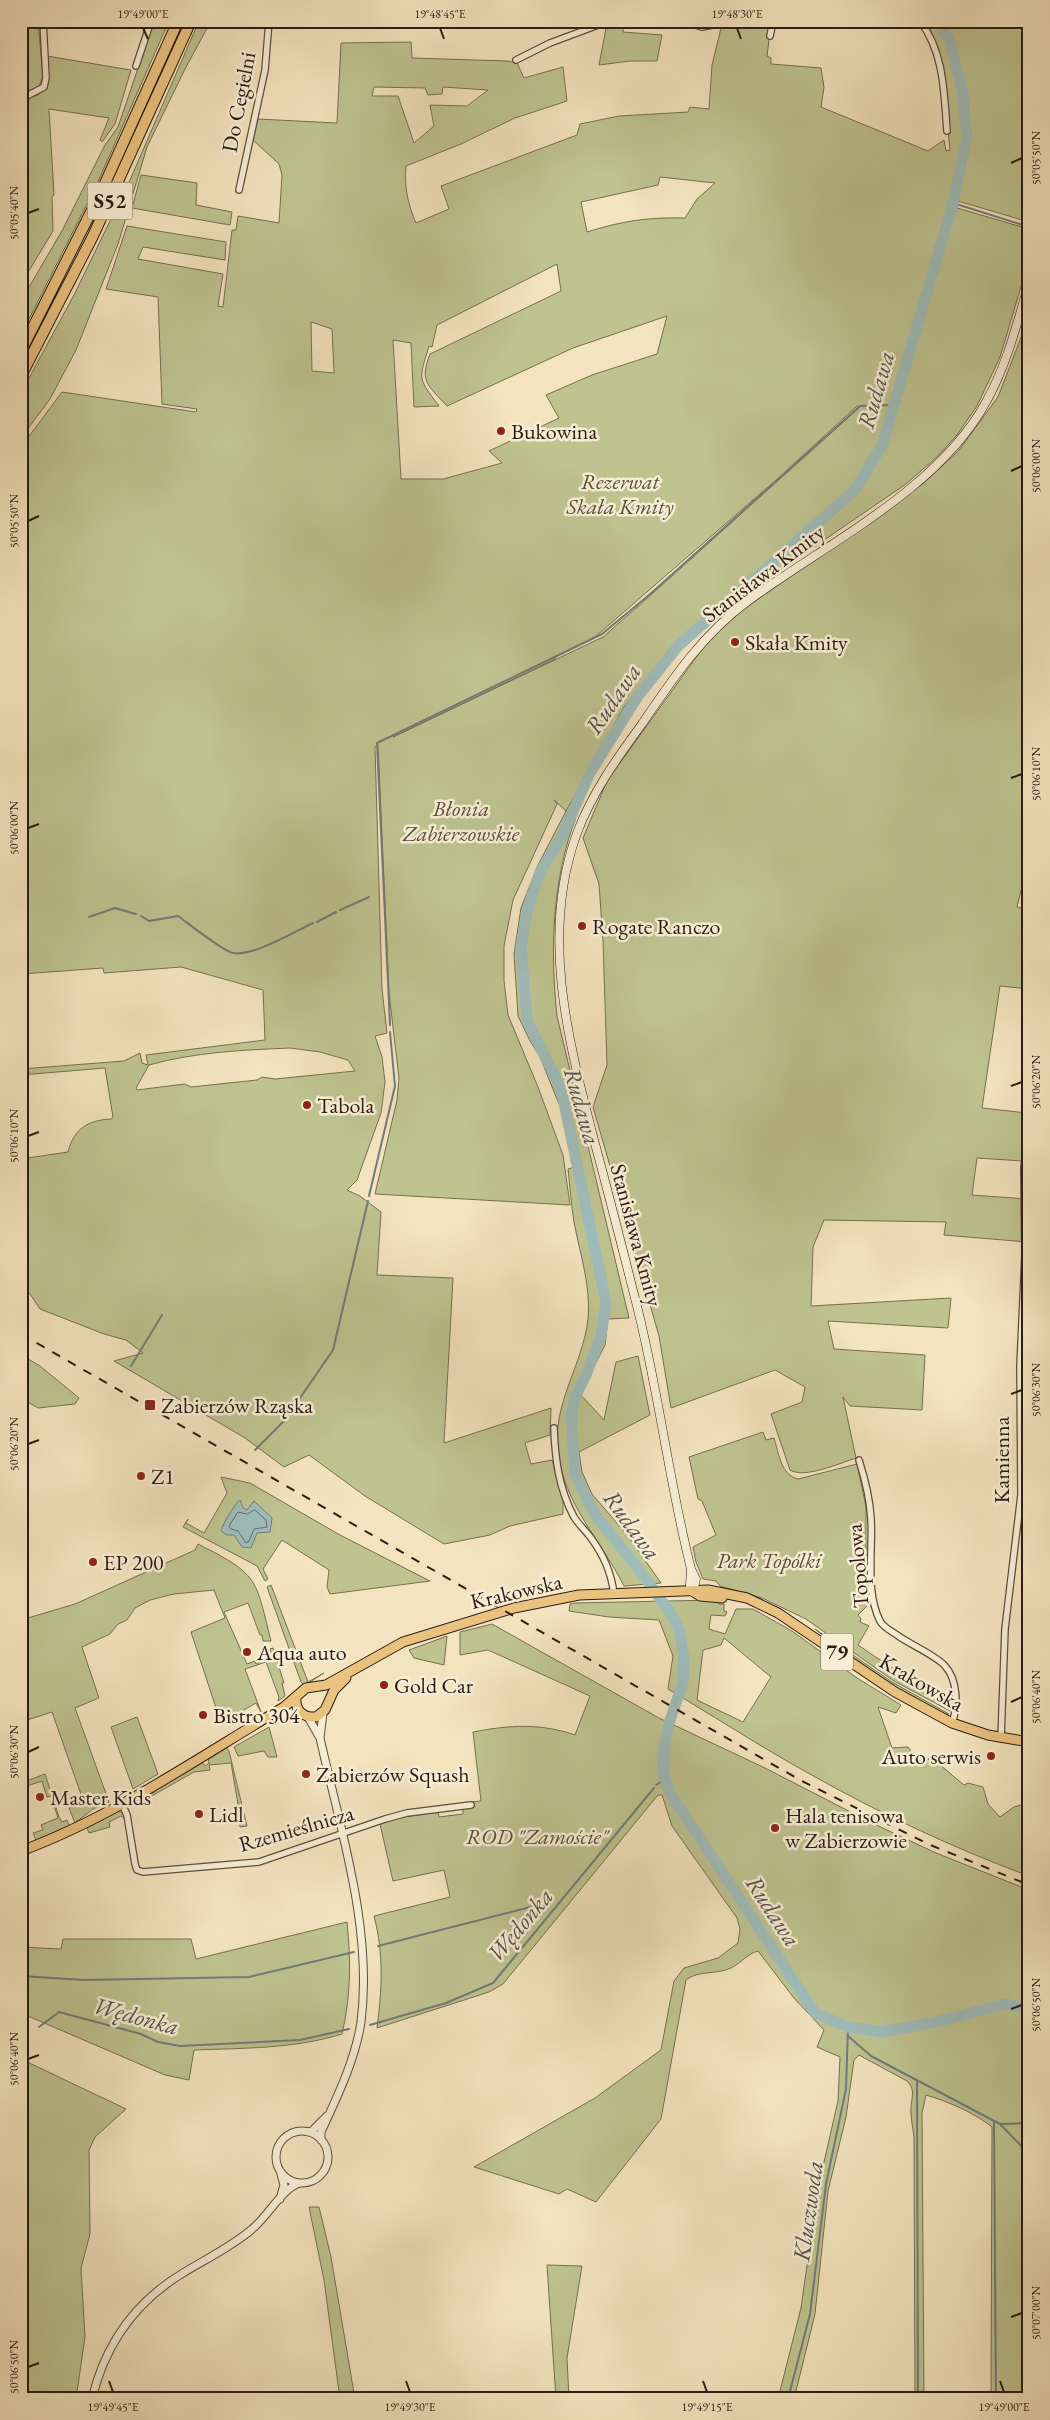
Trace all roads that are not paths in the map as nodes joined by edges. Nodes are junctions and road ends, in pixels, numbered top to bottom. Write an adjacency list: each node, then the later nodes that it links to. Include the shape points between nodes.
1 (42, 21): 15 (street, via 44,87)
2 (150, 21): 14 (street)
3 (178, 21): 19 (highway, S52, via 102,190)
4 (191, 21): 20 (highway, S52, via 94,236)
5 (269, 21): 17 (street, Do Cegielni, via 265,70)
6 (609, 21): 13 (street, via 550,43)
7 (682, 21): 8 (street, via 702,27)
8 (732, 21)
9 (764, 21): 11 (street)
10 (920, 21): 16 (street, via 940,60)
11 (772, 22): 12 (street)
12 (770, 36)
13 (516, 60)
14 (136, 66)
15 (21, 98)
16 (947, 131)
17 (238, 190)
18 (1028, 287): 24 (main road, Stanisława Kmity, via 995,385 961,440 918,482 753,597 704,639 607,774 588,807 572,849 560,932 560,978 565,1017 643,1330 691,1569 696,1579)
19 (21, 351)
20 (21, 376)
21 (1029, 1122): 35 (street, Kamienna, via 1024,1168 1020,1495 1005,1630)
22 (554, 1428): 25 (street, via 559,1479 566,1500 575,1519 591,1537 609,1567)
23 (859, 1460): 33 (street, Topolowa, via 869,1501 872,1586 879,1618 885,1627 946,1666 956,1701)
24 (694, 1592): 25 (main road, Krakowska / 79); 33 (main road, Krakowska / 79, via 700,1596 755,1602 783,1616 895,1692)
25 (614, 1594): 26 (main road, Krakowska / 79, via 528,1604 403,1642)
26 (358, 1668): 27 (main road, Krakowska); 29 (main road, Krakowska, via 334,1690)
27 (320, 1686): 28 (main road, via 306,1688); 29 (main road)
28 (297, 1696): 31 (main road, via 296,1705); 32 (main road)
29 (329, 1700): 30 (main road)
30 (323, 1713): 31 (main road); 34 (street)
31 (305, 1715): 32 (main road, via 292,1711); 34 (street)
32 (269, 1716): 37 (main road)
33 (952, 1724): 35 (main road, Krakowska / 79)
34 (320, 1738): 39 (street)
35 (1001, 1738): 36 (main road, Krakowska / 79)
36 (1029, 1742)
37 (122, 1804): 39 (street, Rzemieślnicza, via 127,1815 135,1864 137,1870 143,1872 259,1862); 40 (main road, via 77,1828)
38 (471, 1805): 39 (street, Rzemieślnicza, via 407,1813)
39 (342, 1834): 41 (street, via 362,1944 362,2011 356,2046)
40 (21, 1851)
41 (329, 2114): 42 (street); 43 (street)
42 (308, 2132): 43 (street); 44 (street, via 292,2134 280,2144 276,2158)
43 (321, 2140): 45 (street, via 328,2155 324,2170 314,2180)
44 (280, 2171): 45 (street); 46 (street, via 284,2185)
45 (300, 2183): 46 (street, via 294,2184)
46 (280, 2199): 47 (street, via 253,2229 166,2285 129,2318 105,2356)
47 (92, 2399)

